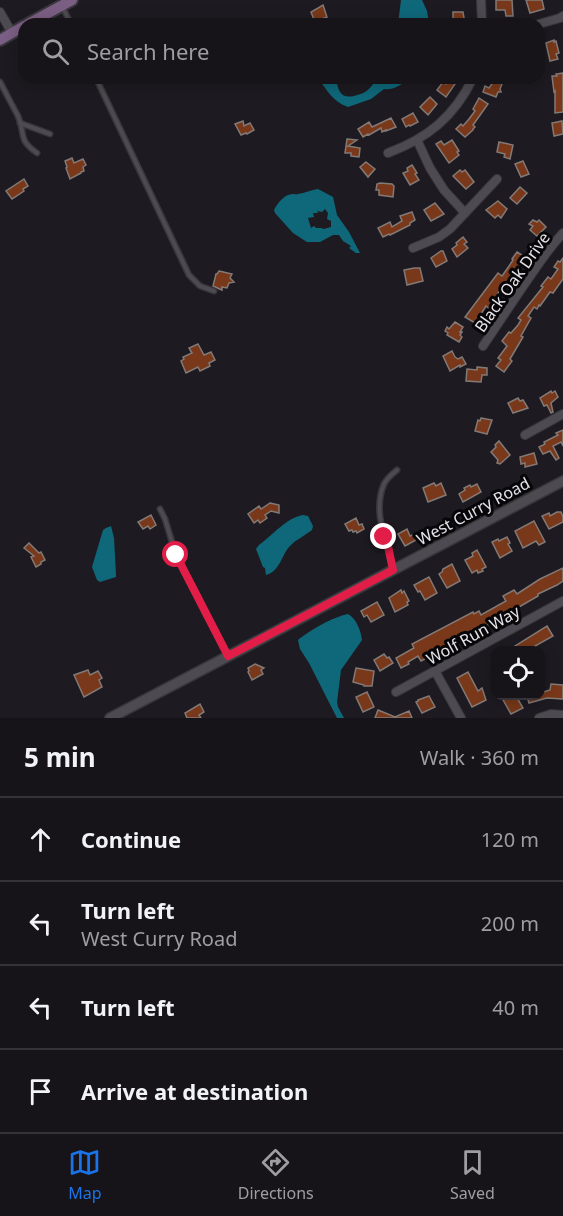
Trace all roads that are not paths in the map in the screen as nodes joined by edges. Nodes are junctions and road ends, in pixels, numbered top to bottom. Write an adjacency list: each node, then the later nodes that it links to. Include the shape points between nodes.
1 (481, 0): 6 (street)
2 (67, 3): 4 (main road); 5 (lane)
3 (0, 12): 10 (street)
4 (39, 18)
5 (70, 18)
6 (482, 18)
7 (562, 19): 8 (street)
8 (545, 23)
9 (18, 30): 10 (main road)
10 (12, 33): 11 (main road)
11 (0, 40)
12 (0, 82): 15 (lane)
13 (99, 84): 24 (lane, via 189,275 200,286)
14 (470, 84): 17 (street, via 446,119)
15 (20, 122): 16 (lane); 18 (lane, via 23,139)
16 (50, 134)
17 (417, 140): 19 (street); 21 (street, via 430,168)
18 (37, 153)
19 (388, 153)
20 (497, 179): 21 (street)
21 (465, 213): 23 (street, via 439,237)
22 (563, 233): 25 (street, Black Oak Drive)
23 (413, 248)
24 (214, 291)
25 (483, 346)
26 (563, 414): 27 (street)
27 (525, 435)
28 (397, 470): 31 (lane, via 384,485 380,504 380,524)
29 (563, 482): 31 (street, West Curry Road)
30 (160, 509): 33 (lane, via 176,555)
31 (393, 570): 33 (street, West Curry Road)
32 (563, 602): 34 (street, Wolf Run Way)
33 (228, 656): 37 (street, West Curry Road)
34 (435, 671): 35 (street, Wolf Run Way); 38 (street)
35 (396, 692)
36 (563, 715): 39 (street)
37 (115, 717)
38 (461, 718)
39 (540, 718)

